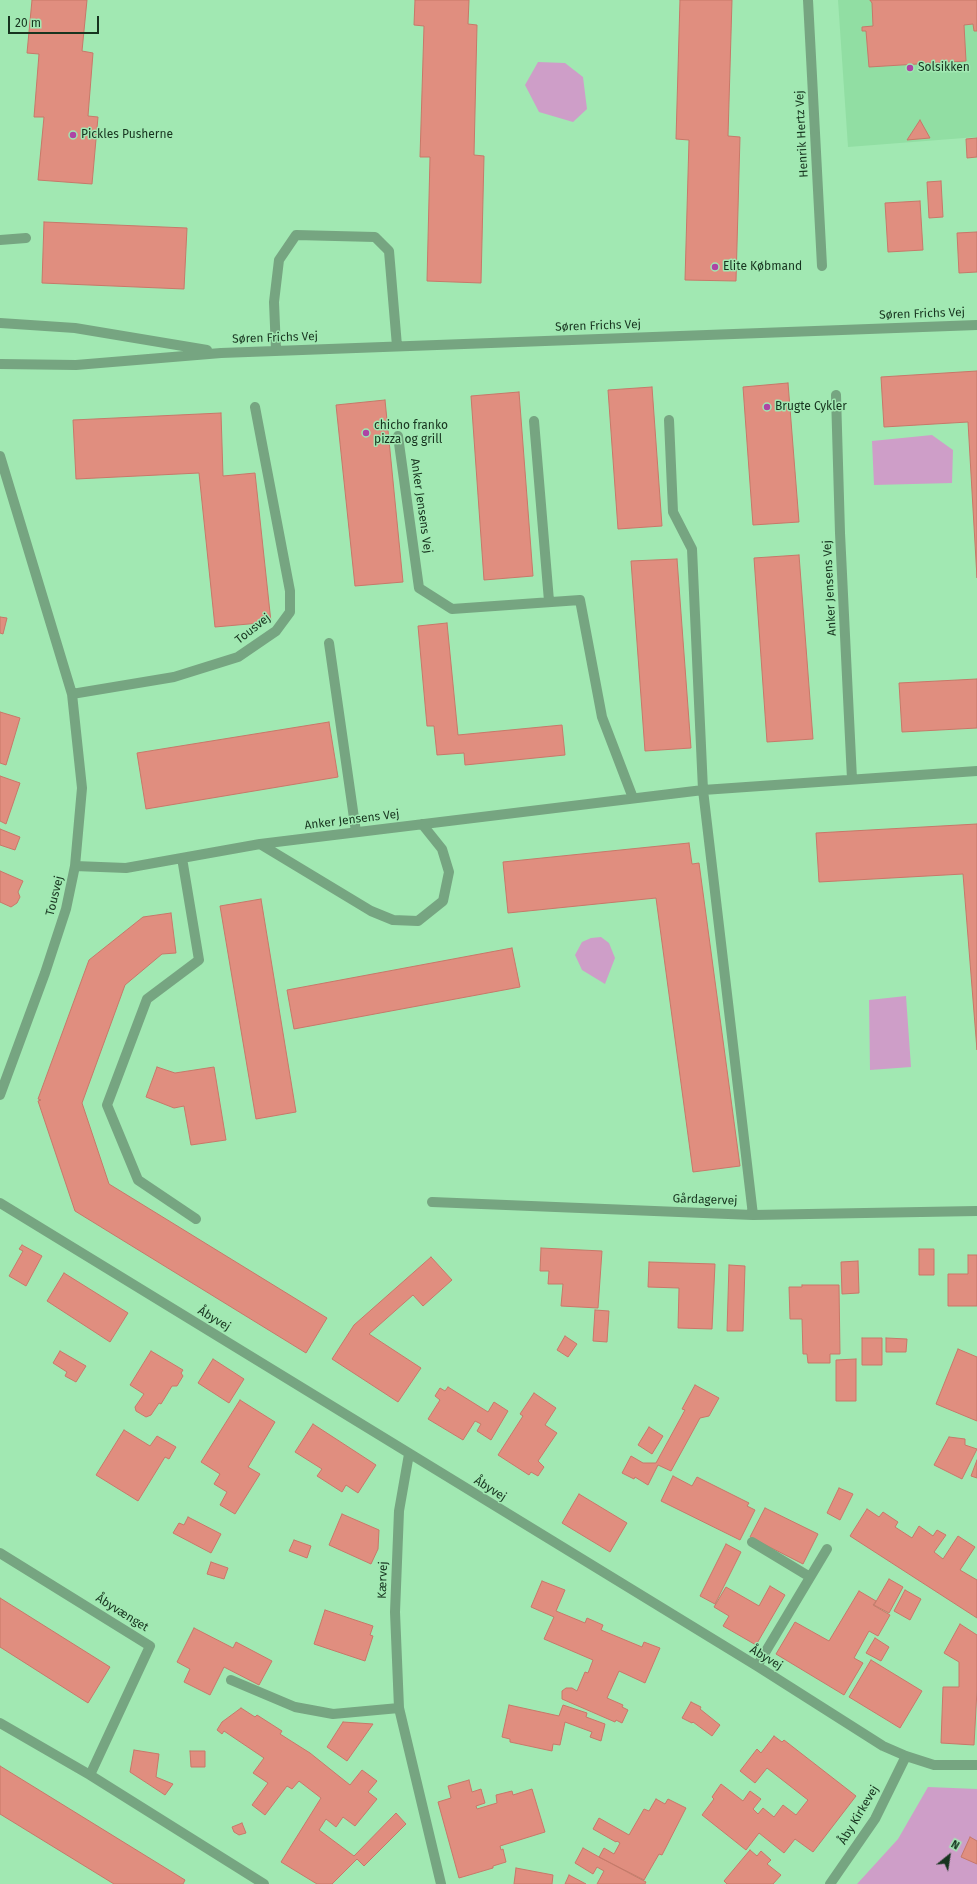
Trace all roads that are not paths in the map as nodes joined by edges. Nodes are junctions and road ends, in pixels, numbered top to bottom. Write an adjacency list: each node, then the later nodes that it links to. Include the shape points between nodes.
1 (808, 0): 4 (street, Henrik Hertz Vej)
2 (26, 238): 3 (street)
3 (0, 240)
4 (822, 266)
5 (0, 323): 9 (street, Søren Frichs Vej, via 75,328)
6 (977, 325): 7 (street, Søren Frichs Vej)
7 (398, 346): 8 (street, Søren Frichs Vej); 8 (street, via 389,251 375,237 296,235 279,260 274,302)
8 (276, 350): 9 (street, Søren Frichs Vej)
9 (221, 352): 10 (street, Søren Frichs Vej, via 76,365)
10 (0, 364)
11 (836, 395): 21 (street, Anker Jensens Vej)
12 (255, 407): 19 (street, Tousvej, via 290,591 290,612 276,631 238,657 174,677)
13 (669, 420): 22 (street, via 674,512 692,549)
14 (534, 421): 17 (street)
15 (398, 436): 17 (street, Anker Jensens Vej, via 419,588 452,608)
16 (0, 456): 19 (street, Tousvej)
17 (549, 601): 23 (street, Anker Jensens Vej, via 580,600 602,717)
18 (329, 644): 25 (street)
19 (72, 694): 28 (street, Tousvej, via 82,788)
20 (977, 771): 21 (street, Anker Jensens Vej)
21 (852, 779): 22 (street, Anker Jensens Vej)
22 (704, 790): 23 (street, Anker Jensens Vej); 33 (street)
23 (633, 798): 24 (street, Anker Jensens Vej)
24 (422, 824): 25 (street, Anker Jensens Vej); 26 (street, via 442,849 450,872 443,901 418,921 393,920 371,911)
25 (356, 832): 26 (street, Anker Jensens Vej)
26 (260, 844): 27 (street, Anker Jensens Vej)
27 (182, 858): 28 (street, Anker Jensens Vej, via 126,868); 34 (street, via 199,960 147,999 107,1105 138,1180)
28 (75, 866): 29 (street, Tousvej, via 66,909)
29 (0, 1095)
30 (432, 1202): 33 (street, Gårdagervej)
31 (0, 1203): 35 (street, Åbyvej)
32 (977, 1211): 33 (street, Gårdagervej)
33 (753, 1215)
34 (196, 1219)
35 (409, 1454): 40 (street, Åbyvej); 42 (street, Kærvej, via 399,1511 395,1612)
36 (752, 1542): 39 (street)
37 (826, 1549): 39 (street)
38 (0, 1553): 46 (street, Åbyvænget, via 150,1646)
39 (810, 1577): 40 (street)
40 (757, 1666): 44 (street, Åbyvej, via 883,1746)
41 (231, 1680): 42 (street, via 296,1706 333,1714)
42 (399, 1708): 48 (street, Kærvej)
43 (0, 1723): 46 (street)
44 (906, 1756): 45 (street, Åbyvej, via 934,1765); 49 (street, Åby Kirkevej, via 875,1818)
45 (977, 1765)
46 (90, 1774): 47 (street)
47 (264, 1884)
48 (441, 1884)
49 (830, 1884)

